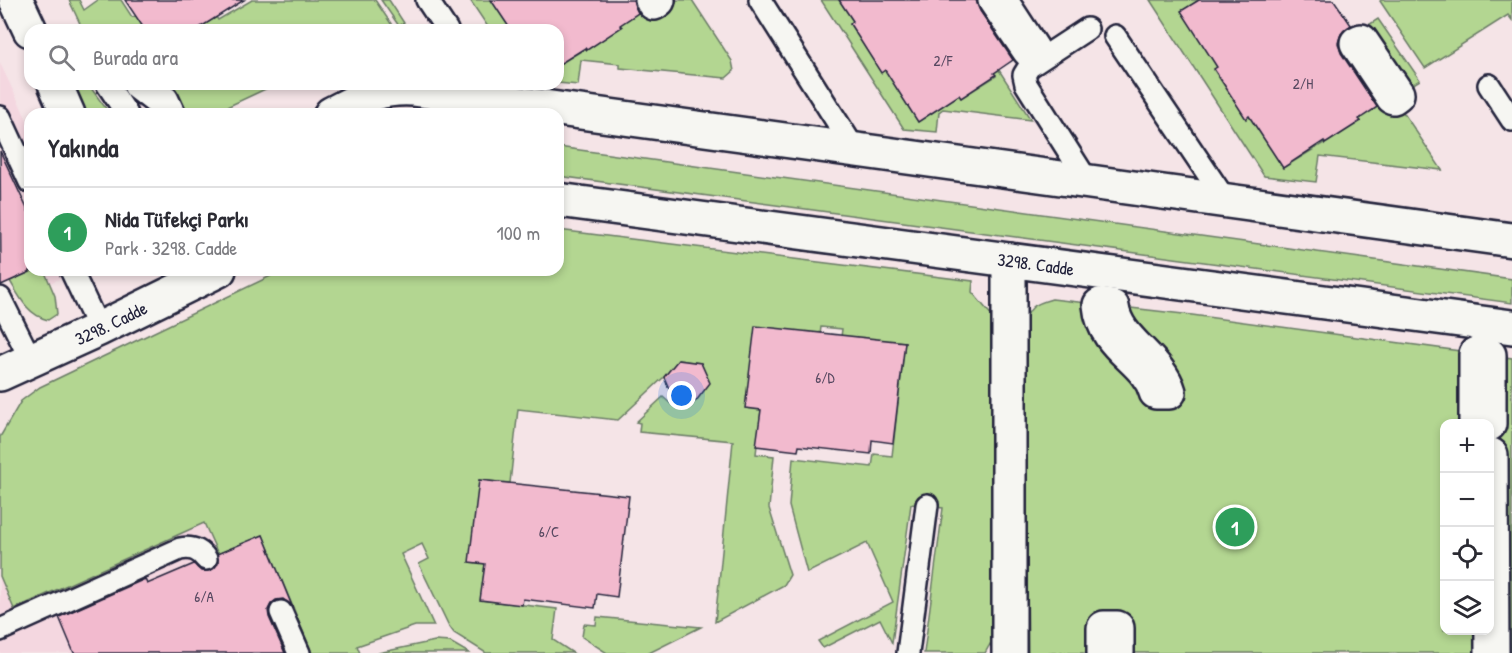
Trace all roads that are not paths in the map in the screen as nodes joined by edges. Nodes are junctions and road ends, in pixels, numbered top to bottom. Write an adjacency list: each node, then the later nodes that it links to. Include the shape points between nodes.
1 (16, 0): 8 (street)
2 (427, 0): 9 (lane)
3 (652, 0): 4 (street)
4 (658, 0)
5 (759, 0): 27 (lane)
6 (995, 0): 7 (street, via 1032,49)
7 (1000, 0)
8 (27, 24)
9 (443, 24)
10 (1087, 29): 29 (lane, via 1029,67 1024,75)
11 (1115, 36): 31 (lane)
12 (1489, 85): 26 (lane)
13 (58, 90): 20 (street)
14 (112, 90): 21 (lane)
15 (148, 90): 22 (street)
16 (157, 90): 23 (street)
17 (385, 90): 24 (street)
18 (436, 90): 19 (street)
19 (500, 93): 27 (street)
20 (65, 108)
21 (123, 108)
22 (165, 108)
23 (171, 108)
24 (343, 108)
25 (0, 117): 28 (lane)
26 (1512, 120)
27 (855, 150): 29 (street)
28 (24, 169)
29 (1088, 182): 31 (street)
30 (564, 201): 33 (street, 3298. Cadde)
31 (1226, 201): 32 (street)
32 (1512, 240)
33 (1009, 260): 37 (street, 3298. Cadde); 50 (street)
34 (74, 276): 38 (lane)
35 (207, 276): 38 (street, 3298. Cadde)
36 (0, 298): 39 (lane)
37 (1512, 327)
38 (99, 329): 39 (street, 3298. Cadde)
39 (8, 368)
40 (1476, 419): 41 (street, via 1476,354 1489,356)
41 (1489, 419)
42 (1490, 473): 54 (street)
43 (927, 505): 49 (lane)
44 (206, 559): 46 (lane, via 195,549 180,549)
45 (282, 612): 48 (lane)
46 (0, 630)
47 (1477, 635): 53 (street)
48 (299, 653)
49 (908, 653)
50 (1009, 653)
51 (1104, 653): 52 (street, via 1104,628 1118,628)
52 (1118, 653)
53 (1477, 653)
54 (1491, 653)

